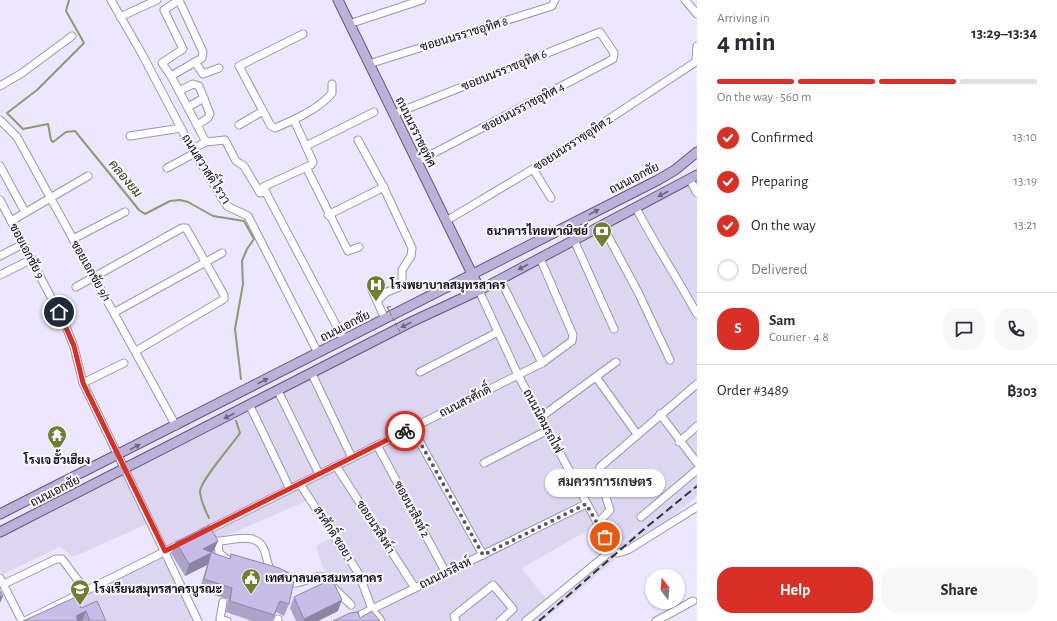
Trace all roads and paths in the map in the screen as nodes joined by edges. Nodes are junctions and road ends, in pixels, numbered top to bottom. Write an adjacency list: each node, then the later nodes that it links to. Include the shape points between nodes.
1 (111, 0): 9 (street, ถนนสวาสดิ์ ไรวา)
2 (158, 0): 9 (street)
3 (179, 0): 16 (street, via 203,52 202,58); 19 (street, via 164,10 183,49 162,63)
4 (338, 0): 10 (main road, ถนนนรราชอุทิศ)
5 (422, 0): 10 (street)
6 (554, 0): 17 (street, ซอยนนรราชอุทิศ 8, via 552,6)
7 (685, 0): 8 (street)
8 (697, 14)
9 (120, 17): 32 (street, ถนนสวาสดิ์ ไรวา)
10 (349, 24): 17 (main road, ถนนนรราชอุทิศ)
11 (303, 34): 25 (street, via 239,66)
12 (72, 36): 21 (street)
13 (608, 43): 27 (street, ซอยนนรราชอุทิศ 6, via 600,32); 39 (street, ซอยนนรราชอุทิศ 4, via 614,54 612,59)
14 (697, 46): 15 (street)
15 (696, 61): 43 (street, ซอยนนรราชอุทิศ 2)
16 (195, 62): 18 (street, via 205,75); 19 (street)
17 (369, 64): 27 (main road, ถนนนรราชอุทิศ)
18 (219, 68)
19 (171, 76): 22 (street)
20 (332, 84): 29 (street, via 330,96)
21 (0, 86)
22 (179, 91): 23 (street, via 197,84); 24 (street)
23 (204, 98): 24 (street); 30 (street, via 210,115)
24 (188, 107): 30 (street)
25 (263, 111): 29 (street, via 272,128); 31 (street)
26 (374, 112): 36 (street)
27 (394, 114): 39 (main road, ถนนนรราชอุทิศ)
28 (0, 120): 49 (street, ซอยเอกชัย 9/1, via 17,137)
29 (294, 120): 36 (street)
30 (197, 125): 35 (street)
31 (239, 125)
32 (181, 128): 33 (street); 37 (street, ถนนสวาสดิ์ ไรวา)
33 (130, 136)
34 (358, 140): 46 (street)
35 (206, 142): 37 (street); 47 (street, via 225,140 236,161 244,166 260,193)
36 (306, 146): 41 (street, via 313,162)
37 (193, 151): 42 (street); 85 (street, ถนนสวาสดิ์ ไรวา, via 227,206 248,216)
38 (697, 152): 68 (main road, ถนนเอกชัย, one-way to 38, via 658,180)
39 (417, 162): 57 (main road, ถนนนรราชอุทิศ)
40 (0, 166): 53 (street)
41 (306, 167): 47 (street, via 264,187); 55 (street)
42 (167, 168)
43 (533, 169): 50 (street); 57 (street, ซอยนนรราชอุทิศ 2)
44 (88, 176): 49 (street)
45 (693, 178): 48 (street); 52 (main road, ถนนเอกชัย, one-way to 52)
46 (384, 187): 55 (street); 75 (street, via 412,248 411,256 402,270 402,283)
47 (266, 192): 83 (street)
48 (697, 193)
49 (50, 198): 53 (street); 59 (street, ซอยเอกชัย 9/1)
50 (551, 198)
51 (0, 200): 56 (street, ซอยเอกชัย 9)
52 (636, 208): 58 (main road, ถนนเอกชัย); 78 (street)
53 (25, 212): 56 (street)
54 (126, 212): 59 (street)
55 (328, 215): 62 (street, via 348,251)
56 (11, 220): 61 (street, ซอยเอกชัย 9)
57 (446, 221): 68 (main road, ถนนนรราชอุทิศ)
58 (602, 225): 60 (main road, ถนนเอกชัย); 86 (street, via 638,292)
59 (73, 239): 70 (street, ซอยเอกชัย 9/1)
60 (574, 240): 65 (main road, ถนนเอกชัย); 80 (street)
61 (23, 244): 64 (street); 66 (street, ซอยเอกชัย 9)
62 (359, 247)
63 (222, 253): 67 (street)
64 (0, 256)
65 (540, 258): 71 (main road, ถนนเอกชัย, one-way to 71); 89 (street, ถนนสรศักดิ์, via 573,337 572,341)
66 (32, 259): 69 (street); 94 (street, ซอยเอกชัย 9, via 65,324 74,346)
67 (205, 262): 70 (street, via 184,227); 77 (street); 84 (street, via 224,295 224,300)
68 (472, 274): 74 (main road, ถนนนรราชอุทิศ); 79 (main road, ถนนเอกชัย)
69 (0, 275)
70 (95, 275): 72 (street); 77 (street, ซอยเอกชัย 9/1)
71 (500, 279): 74 (main road, ถนนเอกชัย); 89 (street)
72 (76, 287)
73 (372, 290): 75 (street)
74 (480, 290): 81 (street, ถนนนิคมรถไฟ); 91 (main road, ถนนเอกชัย, one-way to 91, via 411,322)
75 (377, 301): 79 (street)
76 (387, 307): 82 (path, bridge)
77 (115, 312): 84 (street, ซอยเอกชัย 9/1)
78 (697, 314)
79 (385, 319): 83 (main road, ถนนเอกชัย)
80 (614, 330)
81 (498, 332): 90 (street); 92 (street, ถนนนิคมรถไฟ)
82 (401, 334)
83 (344, 340): 85 (main road, ถนนเอกชัย)
84 (136, 351): 100 (street, ซอยเอกชัย 9/1)
85 (318, 353): 100 (main road, ถนนเอกชัย, one-way to 85)
86 (670, 360)
87 (616, 362): 93 (street)
88 (124, 363): 94 (street)
89 (542, 364): 92 (street, ถนนสรศักดิ์)
90 (420, 372)
91 (312, 374): 96 (main road, ถนนเอกชัย); 108 (street)
92 (518, 375): 99 (street, ถนนนิคมรถไฟ); 102 (street, ถนนสรศักดิ์)
93 (596, 376): 99 (street); 104 (street)
94 (83, 383): 107 (street, ซอยเอกชัย 9)
95 (697, 384): 98 (street)
96 (278, 391): 97 (main road, ถนนเอกชัย); 114 (street)
97 (250, 406): 112 (main road, ถนนเอกชัย, one-way to 112); 116 (street)
98 (660, 414): 104 (street); 105 (street)
99 (541, 417): 103 (street, ถนนนิคมรถไฟ)
100 (176, 426): 107 (main road, ถนนเอกชัย, one-way to 100)
101 (697, 426): 105 (street)
102 (412, 428): 106 (street, ถนนสรศักดิ์); 127 (street)
103 (548, 430): 109 (street); 117 (street, ถนนนิคมรถไฟ)
104 (637, 434): 121 (street, via 600,467 599,474 610,510)
105 (679, 442): 110 (street)
106 (377, 445): 108 (street, ถนนสรศักดิ์); 129 (street, ซอยนรสิงห์ 2)
107 (117, 456): 112 (street, ซอยเอกชัย 9); 119 (main road, ถนนเอกชัย)
108 (352, 458): 111 (street, ถนนสรศักดิ์)
109 (484, 463)
110 (697, 463)
111 (336, 466): 114 (street, ถนนสรศักดิ์); 131 (street, ซอยนรสิงห์ 1)
112 (125, 469): 122 (main road, ถนนเอกชัย); 126 (street, ซอยเอกชัย 9)
113 (697, 470): 120 (street)
114 (319, 474): 115 (street, ถนนสรศักดิ์)
115 (300, 484): 116 (street, ถนนสรศักดิ์); 136 (street, สรศักดิ์ ซอย 1, via 359,574)
116 (290, 488): 124 (street, ถนนสรศักดิ์, via 203,532 213,541)
117 (586, 504): 121 (street, ถนนนิคมรถไฟ); 127 (street, ถนนนรสิงห์)
118 (697, 507): 125 (street, via 628,550)
119 (0, 514)
120 (641, 517)
121 (598, 524): 125 (street, ถนนนิคมรถไฟ)
122 (0, 532)
123 (192, 537): 126 (street)
124 (218, 541): 128 (street, via 217,547 221,556); 135 (street, via 253,539 264,547 269,570 285,581 293,583 323,576)
125 (612, 550): 144 (street)
126 (165, 551): 132 (street); 140 (street, ซอยเอกชัย 9)
127 (483, 555): 129 (street, ถนนนรสิงห์)
128 (232, 562)
129 (446, 573): 131 (street, ถนนนรสิงห์)
130 (2, 581): 132 (street, via 56,559 62,559); 139 (street)
131 (415, 588): 136 (street, ถนนนรสิงห์)
132 (86, 591): 139 (street)
133 (693, 601): 145 (street)
134 (223, 602): 138 (street)
135 (351, 605)
136 (372, 609): 141 (street, ถนนนรสิงห์); 142 (street, สรศักดิ์ ซอย 1)
137 (455, 619): 143 (street, via 493,585 513,609)
138 (221, 620)
139 (23, 621)
140 (198, 621)
141 (348, 621)
142 (381, 621)
143 (500, 621)
144 (526, 621)
145 (656, 621)

